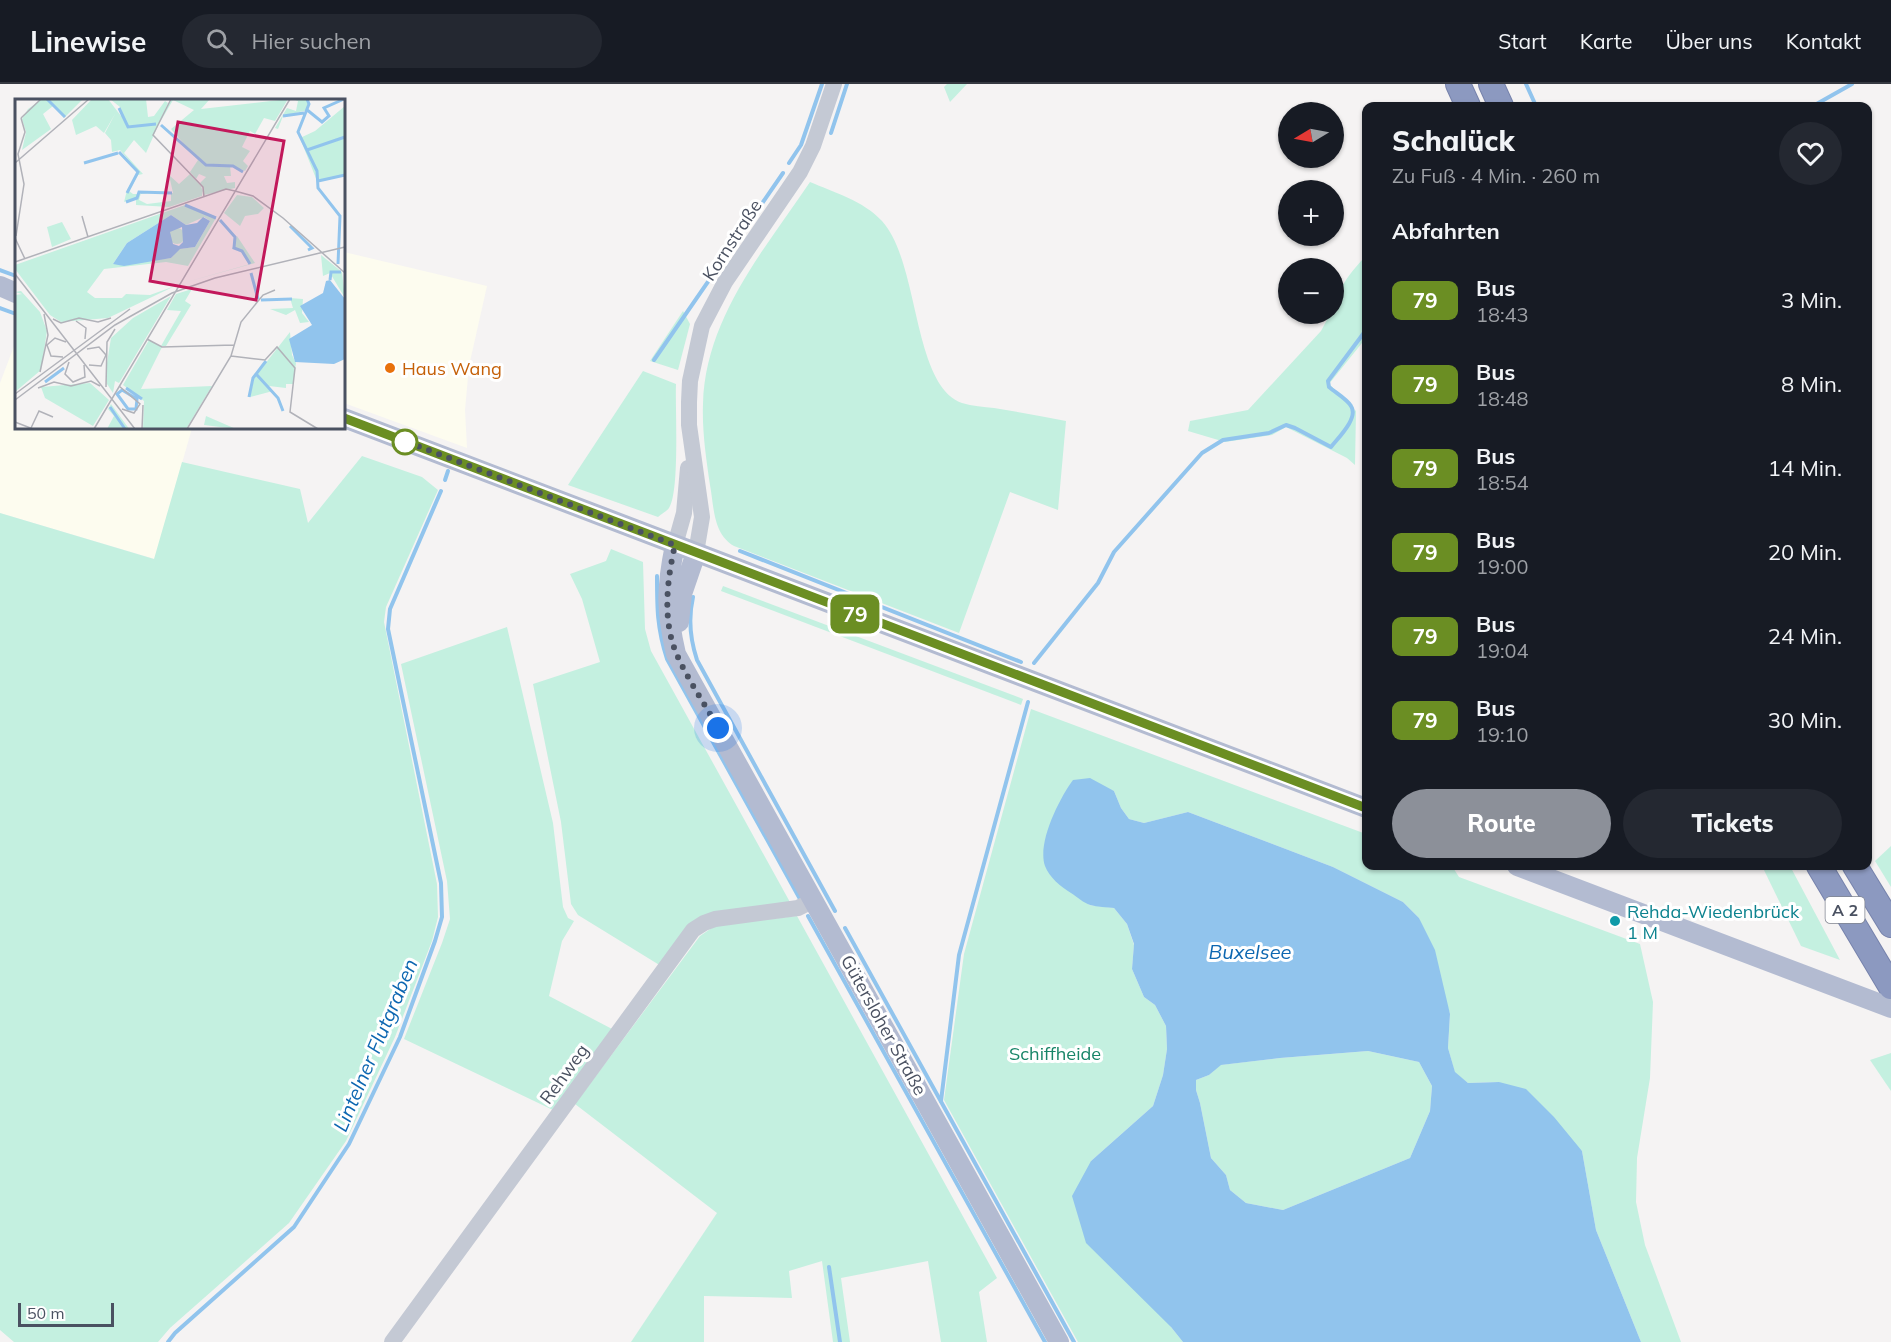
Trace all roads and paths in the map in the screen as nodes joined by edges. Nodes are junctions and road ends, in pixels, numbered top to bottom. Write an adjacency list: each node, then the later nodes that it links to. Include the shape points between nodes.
1 (834, 84): 9 (street, Kornstraße, via 800,172 725,282 702,326 690,381)
2 (1458, 84): 4 (highway)
3 (1491, 84): 5 (highway)
4 (1466, 102)
5 (1499, 102)
6 (0, 286): 7 (main road)
7 (15, 292)
8 (345, 418): 10 (main road)
9 (689, 425): 10 (street, Kornstraße, via 684,513); 11 (street, Kornstraße, via 702,517)
10 (675, 545): 11 (main road); 12 (main road, Gütersloher Straße, via 668,622 676,654)
11 (696, 553): 12 (main road, Gütersloher Straße, via 682,594 679,621 683,652); 13 (main road)
12 (708, 709): 17 (main road, Gütersloher Straße)
13 (1362, 806)
14 (1528, 870): 20 (main road)
15 (1821, 870): 19 (highway, A 2)
16 (1857, 870): 18 (highway, A 2)
17 (814, 900): 21 (street, Rehweg, via 798,908 715,919 693,930); 22 (main road, Gütersloher Straße)
18 (1891, 925)
19 (1891, 987)
20 (1891, 1008)
21 (392, 1342)
22 (1059, 1342)

